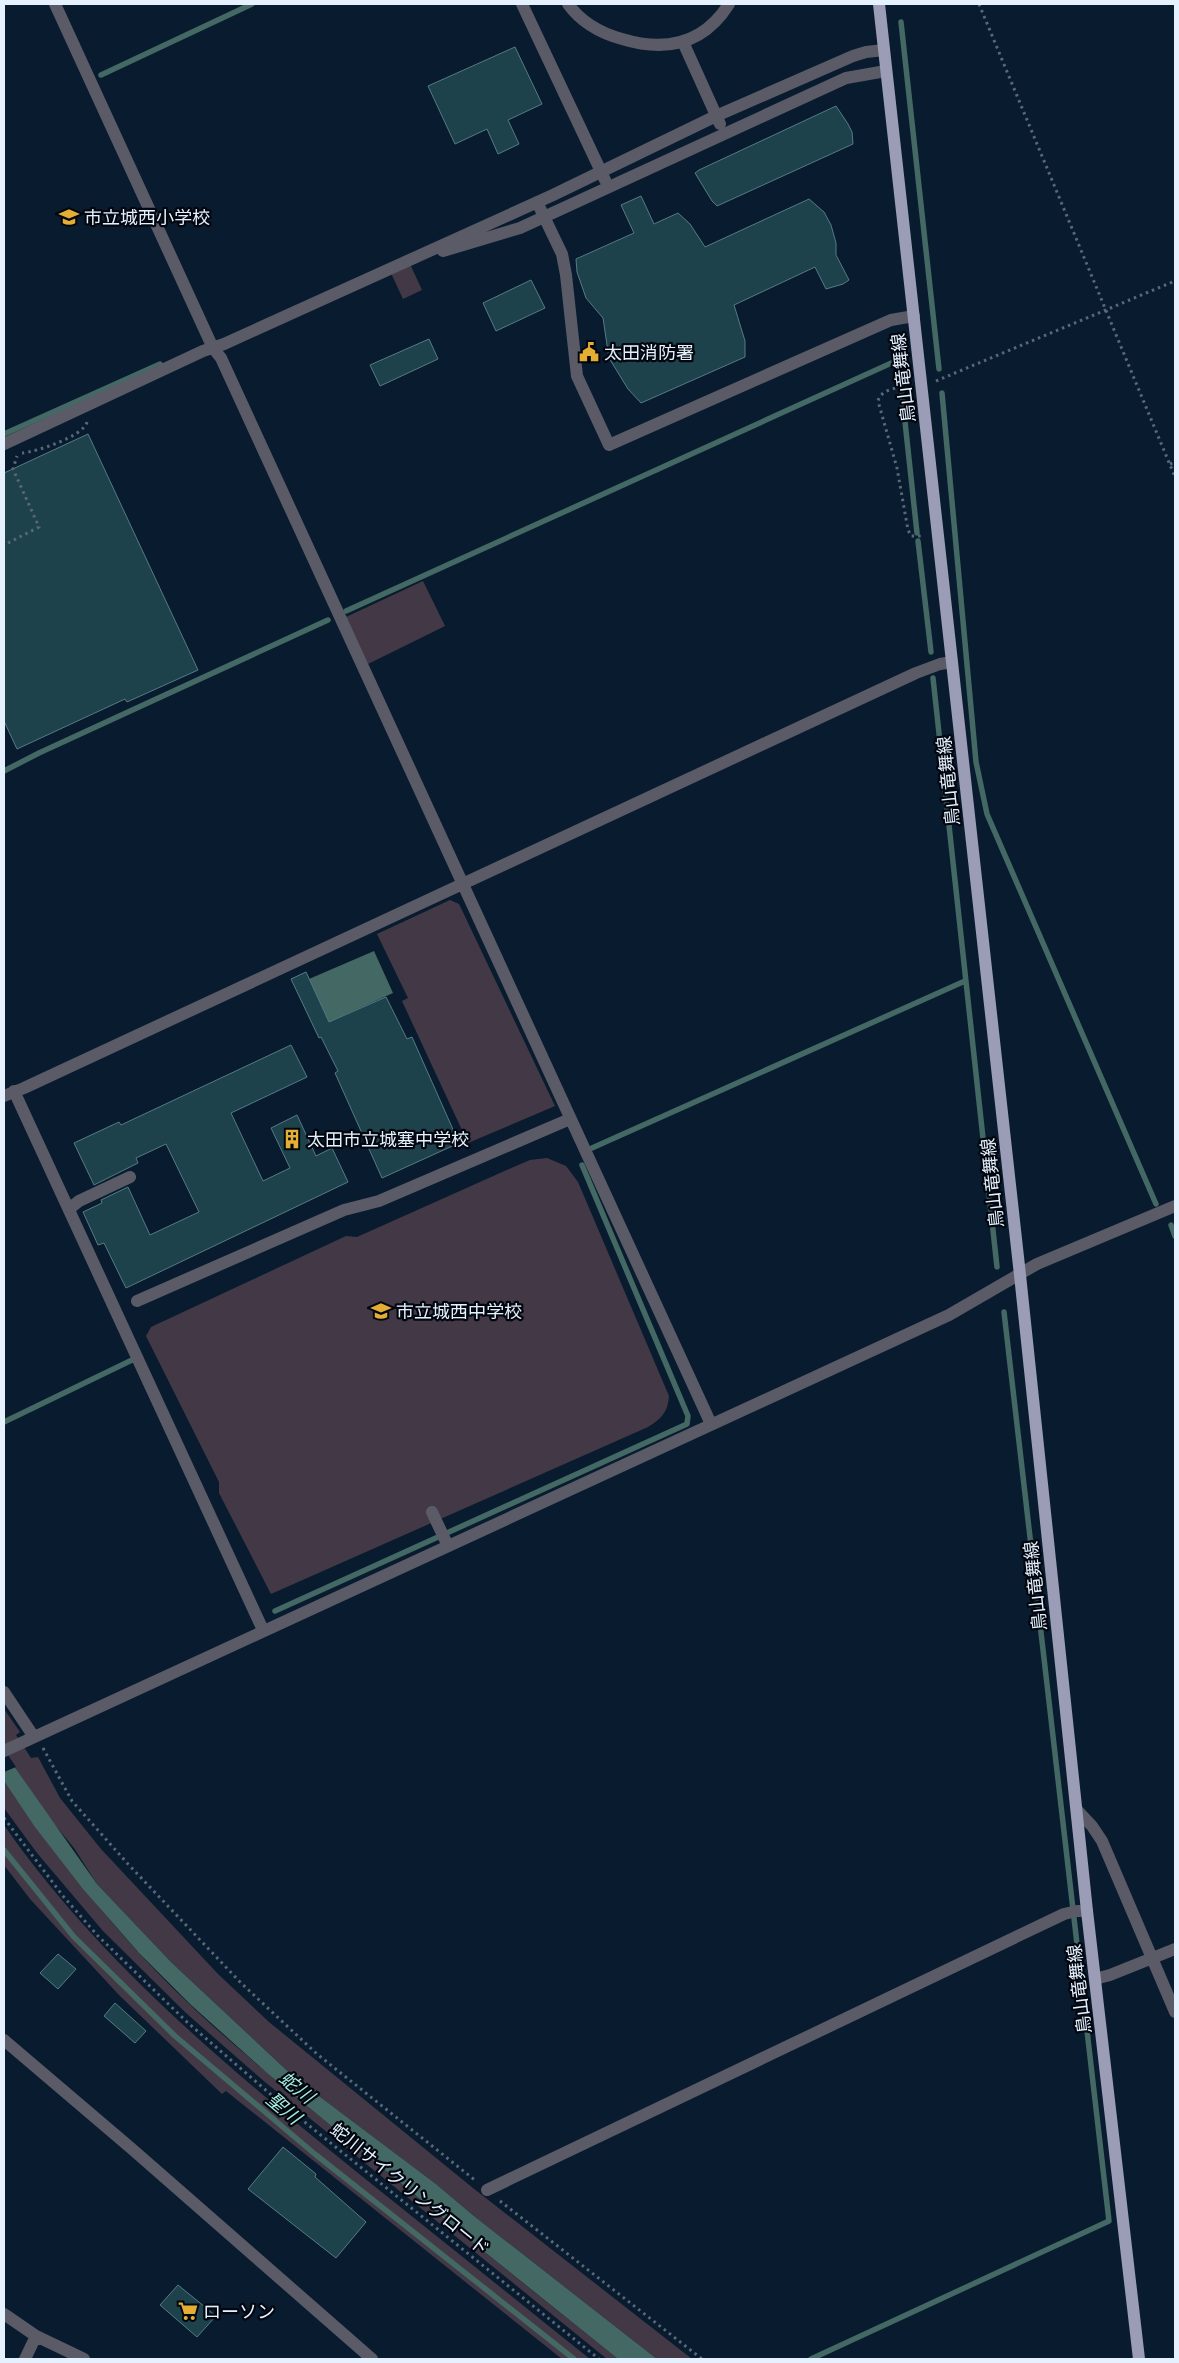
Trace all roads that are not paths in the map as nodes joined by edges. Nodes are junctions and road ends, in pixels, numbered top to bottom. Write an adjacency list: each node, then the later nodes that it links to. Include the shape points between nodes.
1 (55, 4): 17 (street)
2 (522, 4): 11 (street)
3 (568, 4): 6 (street, via 590,25 610,36 653,46)
4 (729, 4): 6 (street, via 705,30)
5 (879, 4): 7 (main road, 鳥山竜舞線)
6 (683, 42): 9 (street)
7 (884, 50): 8 (main road, 鳥山竜舞線); 9 (street, via 853,56)
8 (886, 71): 10 (street, via 846,78); 16 (main road, 鳥山竜舞線)
9 (716, 116): 10 (street); 11 (street)
10 (724, 133): 12 (street)
11 (602, 172): 12 (street); 13 (street)
12 (608, 186): 14 (street)
13 (536, 202): 14 (street); 15 (street)
14 (544, 216): 15 (street, via 493,237); 16 (street, via 562,254 577,376 609,445 891,320)
15 (412, 259): 17 (street)
16 (914, 316): 19 (main road, 鳥山竜舞線)
17 (213, 348): 18 (street); 20 (street, via 221,358)
18 (4, 444)
19 (952, 662): 20 (street, via 916,673); 26 (main road, 鳥山竜舞線)
20 (462, 884): 21 (street); 22 (street)
21 (14, 1091): 25 (street)
22 (570, 1119): 27 (street, via 379,1201 344,1210); 28 (street)
23 (130, 1177): 25 (street)
24 (1175, 1206): 26 (street, via 1037,1264)
25 (69, 1208): 31 (street)
26 (1020, 1275): 28 (street, via 949,1315); 35 (main road, 鳥山竜舞線)
27 (137, 1301)
28 (711, 1424): 30 (street)
29 (432, 1512): 30 (street)
30 (446, 1543): 31 (street)
31 (264, 1630): 33 (street)
32 (4, 1692): 33 (street)
33 (30, 1739): 34 (street)
34 (4, 1751)
35 (1077, 1810): 36 (main road, 鳥山竜舞線); 38 (street, via 1102,1841)
36 (1087, 1911): 39 (main road, 鳥山竜舞線); 42 (street, via 1064,1914)
37 (1175, 1949): 38 (street)
38 (1152, 1958): 39 (street); 40 (street)
39 (1095, 1978): 48 (main road, 鳥山竜舞線)
40 (1175, 2012)
41 (4, 2040): 47 (street)
42 (487, 2190)
43 (4, 2314): 44 (street)
44 (36, 2336): 45 (street); 46 (street)
45 (25, 2359)
46 (84, 2359)
47 (372, 2359)
48 (1139, 2359)

